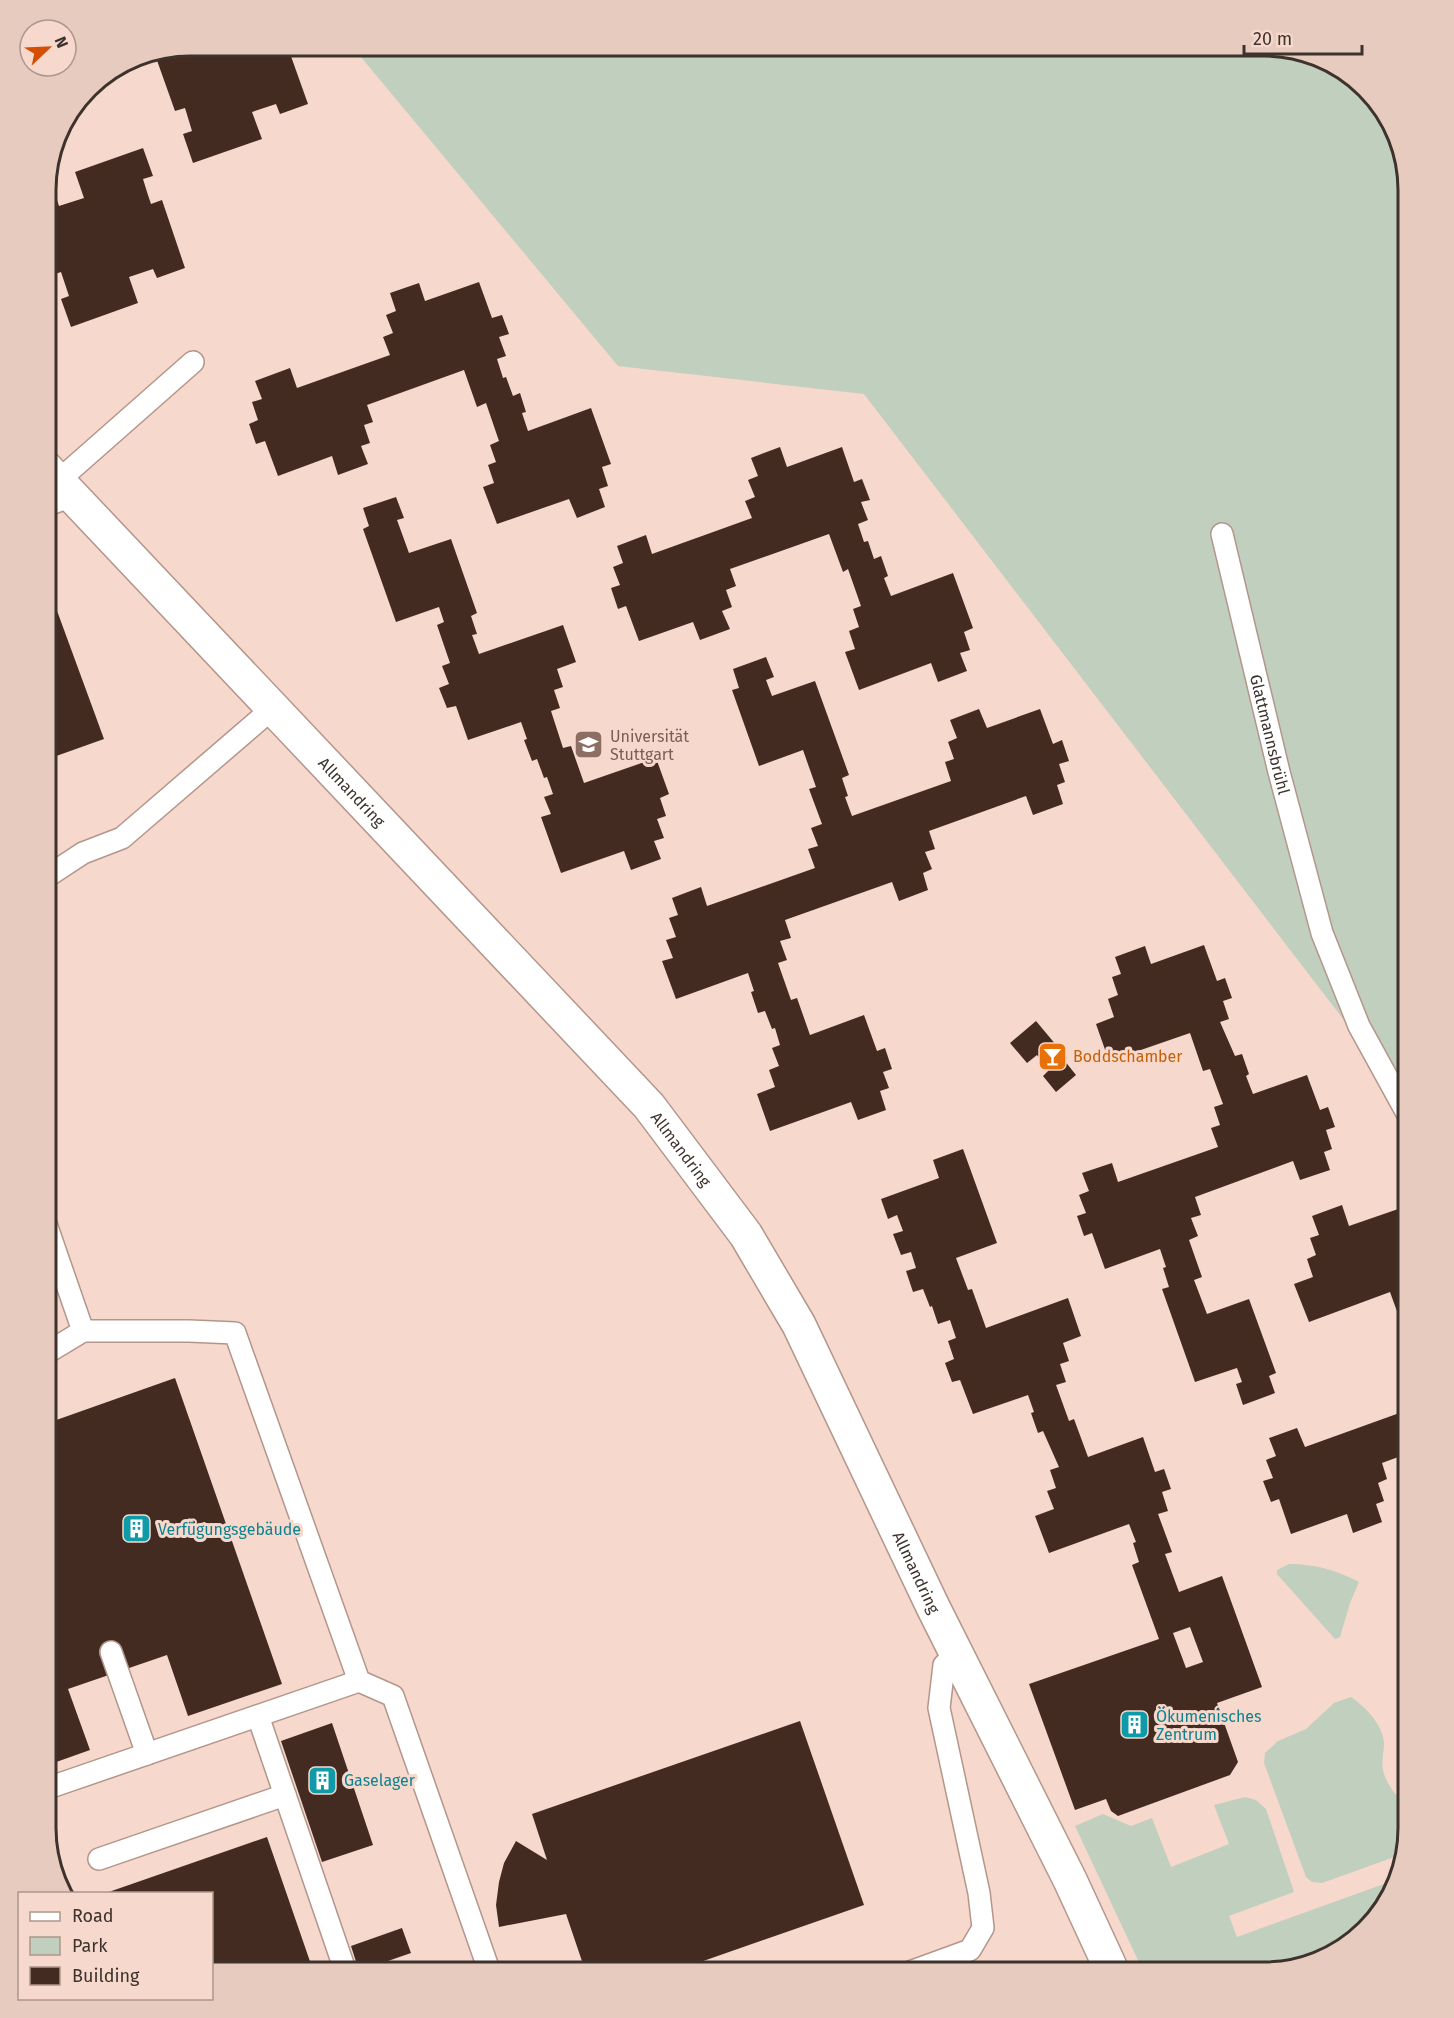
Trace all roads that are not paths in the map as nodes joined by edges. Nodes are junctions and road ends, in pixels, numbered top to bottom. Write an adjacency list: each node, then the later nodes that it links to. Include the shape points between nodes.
1 (193, 362): 2 (lane)
2 (56, 486)
3 (56, 488): 5 (street, Allmandring)
4 (1222, 534): 7 (lane, Glattmannsbrühl, via 1322,933 1359,1026)
5 (273, 708): 6 (lane, via 122,838 82,853); 12 (street, Allmandring, via 649,1106 746,1235 799,1324)
6 (56, 871)
7 (1398, 1097)
8 (56, 1253): 9 (lane)
9 (83, 1331): 10 (lane); 13 (lane, via 236,1333)
10 (56, 1347)
11 (111, 1652): 15 (lane)
12 (956, 1655): 21 (lane, via 944,1665 939,1708 983,1928 970,1950); 22 (street, Allmandring)
13 (359, 1681): 14 (lane); 20 (lane, via 393,1696)
14 (258, 1716): 15 (lane); 17 (lane)
15 (147, 1754): 16 (lane)
16 (56, 1785)
17 (285, 1795): 18 (lane); 19 (lane)
18 (99, 1859)
19 (342, 1962)
20 (486, 1962)
21 (952, 1962)
22 (1108, 1962)

